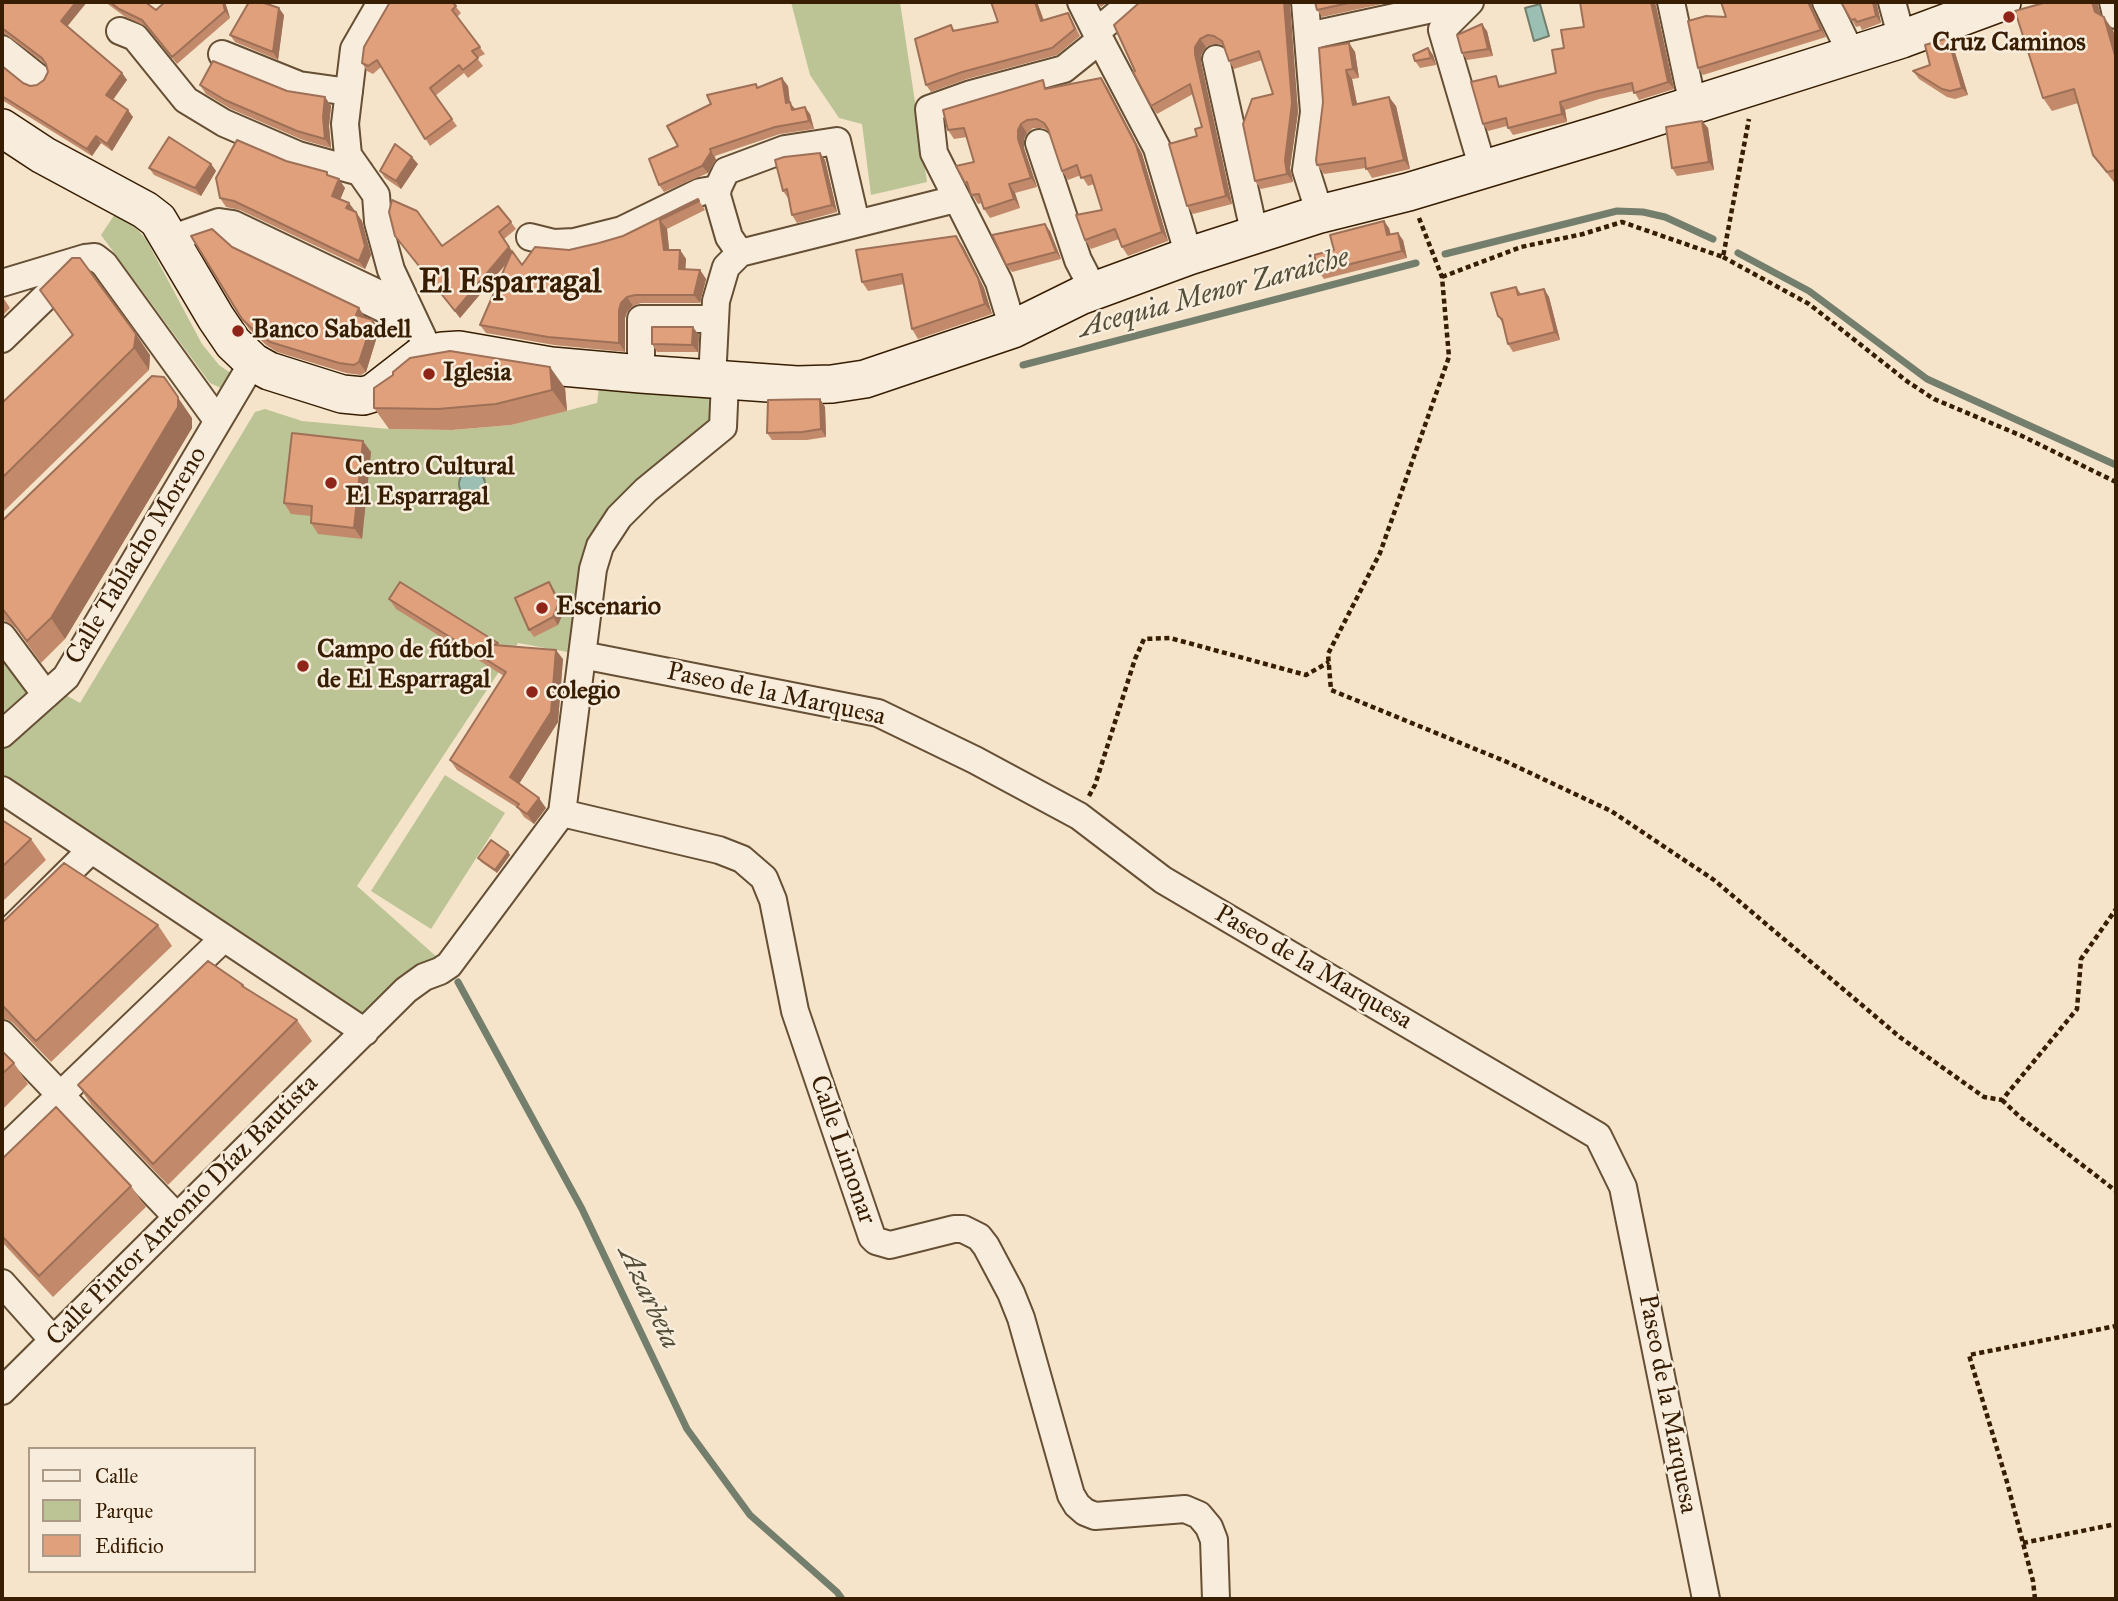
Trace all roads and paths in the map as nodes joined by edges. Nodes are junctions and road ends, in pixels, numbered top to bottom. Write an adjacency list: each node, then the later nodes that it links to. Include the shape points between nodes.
1 (1081, 2): 13 (street)
2 (1132, 2): 13 (street)
3 (1305, 2): 14 (street)
4 (1671, 2): 23 (street)
5 (1826, 2): 18 (street)
6 (1892, 2): 15 (street)
7 (2003, 2): 15 (main road)
8 (2113, 2): 11 (street)
9 (380, 4): 22 (street, via 354,49)
10 (1465, 7): 14 (street, via 1441,7); 26 (street, via 1442,30)
11 (2116, 15)
12 (120, 31): 27 (street, via 135,37 187,100 224,123 298,155)
13 (1098, 36): 30 (street, via 1064,69 929,109 934,153); 37 (street, via 1157,148)
14 (1308, 36): 31 (street, via 1314,112 1306,170)
15 (1902, 39): 18 (main road)
16 (2, 49): 20 (street)
17 (222, 54): 22 (street, via 299,85)
18 (1852, 55): 21 (main road)
19 (1216, 59): 33 (street)
20 (37, 78)
21 (1757, 84): 23 (main road); 38 (path)
22 (349, 92): 27 (street, via 348,155)
23 (1693, 105): 26 (main road)
24 (2, 128): 35 (main road, via 145,210)
25 (1040, 143): 42 (street)
26 (1483, 169): 29 (main road)
27 (360, 172): 45 (street, via 376,195 391,270)
28 (718, 189): 32 (street, via 726,171 785,149 837,141); 34 (street, via 700,191 622,230 574,242); 36 (street, via 729,237)
29 (1408, 192): 31 (main road); 40 (path)
30 (956, 199): 32 (street); 44 (street, via 999,282)
31 (1320, 214): 33 (main road)
32 (856, 223): 36 (street)
33 (1255, 236): 37 (main road)
34 (530, 237)
35 (170, 239): 45 (street, via 219,222 233,224); 47 (main road, via 216,318)
36 (740, 253): 43 (street, via 726,267)
37 (1189, 256): 42 (main road)
38 (1723, 257): 40 (path, via 1622,222 1521,247); 53 (path, via 1809,304 1934,399)
39 (85, 258): 41 (street); 46 (street); 48 (street, via 95,257 104,264)
40 (1442, 277): 56 (path, via 1449,357 1380,553 1328,654)
41 (2, 284)
42 (1094, 291): 44 (main road)
43 (715, 319): 49 (street, via 641,318); 50 (street)
44 (1013, 329): 50 (main road, via 865,379 797,385)
45 (418, 330): 47 (main road, via 416,359 382,388 363,396 342,394); 49 (main road, via 443,351)
46 (2, 339)
47 (253, 362): 52 (street, Calle Tablacho Moreno)
48 (177, 365): 51 (street); 52 (street)
49 (641, 374): 50 (main road)
50 (719, 380): 55 (street, via 723,427 646,489 605,536 593,569)
51 (158, 384)
52 (217, 420): 57 (street, Calle Tablacho Moreno, via 66,677)
53 (2116, 482)
54 (2, 636): 57 (street)
55 (582, 655): 60 (street); 61 (street, Paseo de la Marquesa, via 878,713)
56 (1329, 662): 61 (path, via 1306,675 1170,638 1144,639 1095,785); 69 (path, via 1331,690 1507,762 1611,811 1714,880 1901,1038 1984,1097)
57 (46, 695): 58 (street, Calle Tablacho Moreno)
58 (2, 734)
59 (2, 790): 62 (street)
60 (562, 813): 66 (street, via 449,965 415,983); 79 (street, Calle Limonar, via 719,850 742,859 764,878 773,901 795,1011 872,1237 890,1245 962,1229 979,1237 1021,1318 1077,1505 1095,1516 1185,1509 1199,1515 1214,1540)
61 (1079, 816): 80 (street, Paseo de la Marquesa, via 1163,880 1598,1136 1623,1187)
62 (91, 850): 64 (street); 65 (street)
63 (2116, 909): 69 (path, via 2081,959 2077,1009)
64 (2, 938)
65 (225, 938): 66 (street); 68 (street)
66 (365, 1032): 72 (street, Calle Pintor Antonio Díaz Bautista)
67 (2, 1034): 68 (street)
68 (60, 1095): 70 (street); 72 (street)
69 (2002, 1100): 71 (path)
70 (2, 1151)
71 (2116, 1191)
72 (177, 1217): 75 (street, Calle Pintor Antonio Díaz Bautista)
73 (2, 1283): 75 (street)
74 (2116, 1326): 78 (path, via 1969,1355)
75 (53, 1339): 76 (street, Calle Pintor Antonio Díaz Bautista)
76 (2, 1391)
77 (2116, 1524): 78 (path)
78 (2024, 1543): 81 (path)
79 (1216, 1599)
80 (1706, 1599)
81 (2035, 1599)

